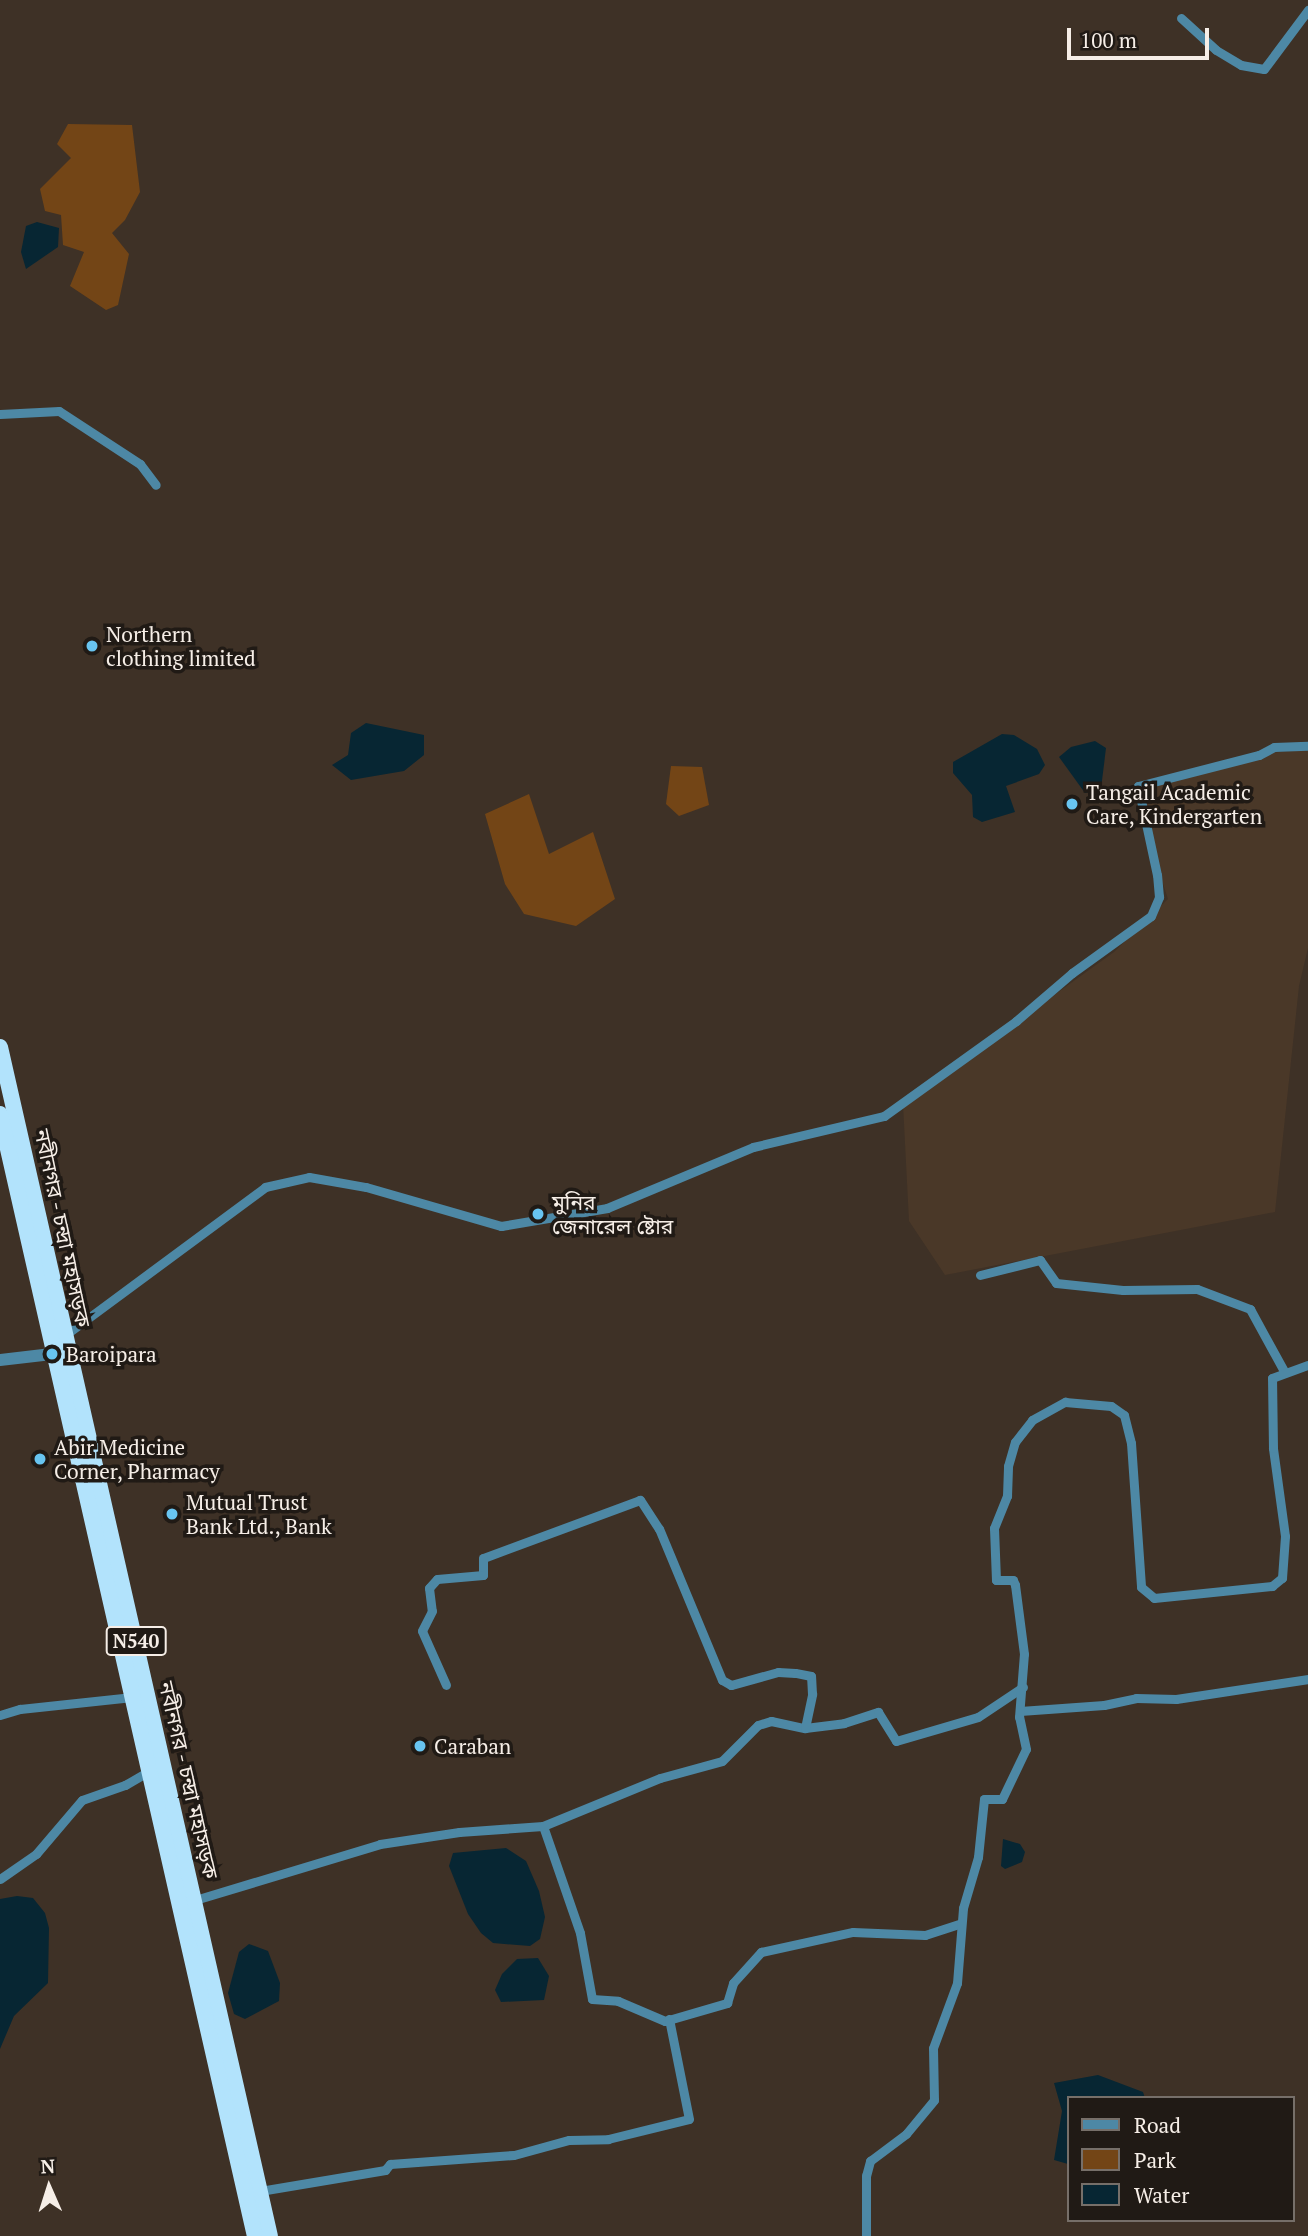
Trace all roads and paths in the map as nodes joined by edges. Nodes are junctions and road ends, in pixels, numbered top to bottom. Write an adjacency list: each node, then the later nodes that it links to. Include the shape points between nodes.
1 (1308, 10): 2 (street, via 1264,69 1241,65 1216,50)
2 (1181, 18)
3 (0, 414): 4 (street, via 59,411 140,464)
4 (156, 485)
5 (1308, 746): 9 (street, via 1275,747 1138,786 1160,897 1151,916 884,1116 753,1147 607,1208 502,1226 366,1187 309,1177 265,1187)
6 (0, 1047): 9 (highway, নবীনগর - চন্দ্রা মহাসড়ক / N540)
7 (0, 1114): 10 (highway, নবীনগর - চন্দ্রা মহাসড়ক / N540)
8 (979, 1275): 13 (street, via 1040,1260 1056,1283 1123,1290 1198,1289 1250,1309)
9 (64, 1336): 24 (highway, নবীনগর - চন্দ্রা মহাসড়ক / N540)
10 (52, 1354): 11 (street); 17 (highway, নবীনগর - চন্দ্রা মহাসড়ক / N540)
11 (0, 1360)
12 (1308, 1365): 13 (street)
13 (1284, 1371): 16 (street, via 1272,1378 1273,1448 1285,1536 1282,1578 1272,1586 1154,1598 1141,1587 1124,1415 1111,1406 1065,1402 1032,1420 1015,1442 1007,1496 994,1528 996,1580 1013,1580 1014,1585 1024,1654)
14 (1308, 1679): 18 (street, via 1176,1699 1136,1698)
15 (446, 1685): 20 (street, via 422,1630 432,1611 429,1588 437,1579 483,1575 484,1558 640,1500 659,1529 722,1679 731,1685 778,1672 811,1676)
16 (1023, 1687): 18 (street); 20 (street, via 978,1717 897,1741 878,1712)
17 (132, 1697): 19 (street, via 28,1707); 21 (highway, নবীনগর - চন্দ্রা মহাসড়ক / N540)
18 (1020, 1712): 25 (street, via 1026,1749 1002,1799 984,1799 978,1857)
19 (0, 1715)
20 (805, 1728): 22 (street, via 771,1721 758,1725 722,1760 660,1778)
21 (150, 1770): 23 (street, via 125,1785 82,1800 36,1854); 28 (highway, নবীনগর - চন্দ্রা মহাসড়ক / N540)
22 (543, 1826): 24 (street, via 380,1844); 26 (street, via 580,1933 592,1998 618,2001)
23 (0, 1879)
24 (195, 1900): 27 (highway, নবীনগর - চন্দ্রা মহাসড়ক / N540)
25 (961, 1923): 26 (street, via 925,1935 853,1932 761,1952 733,1983 727,2003); 30 (street, via 957,1983 933,2048 934,2100 906,2134 870,2161)
26 (668, 2019): 27 (street, via 689,2119 608,2139 569,2140 514,2155 390,2164 385,2170)
27 (260, 2191): 29 (highway, নবীনগর - চন্দ্রা মহাসড়ক / N540)
28 (255, 2236)
29 (270, 2236)
30 (866, 2236)

